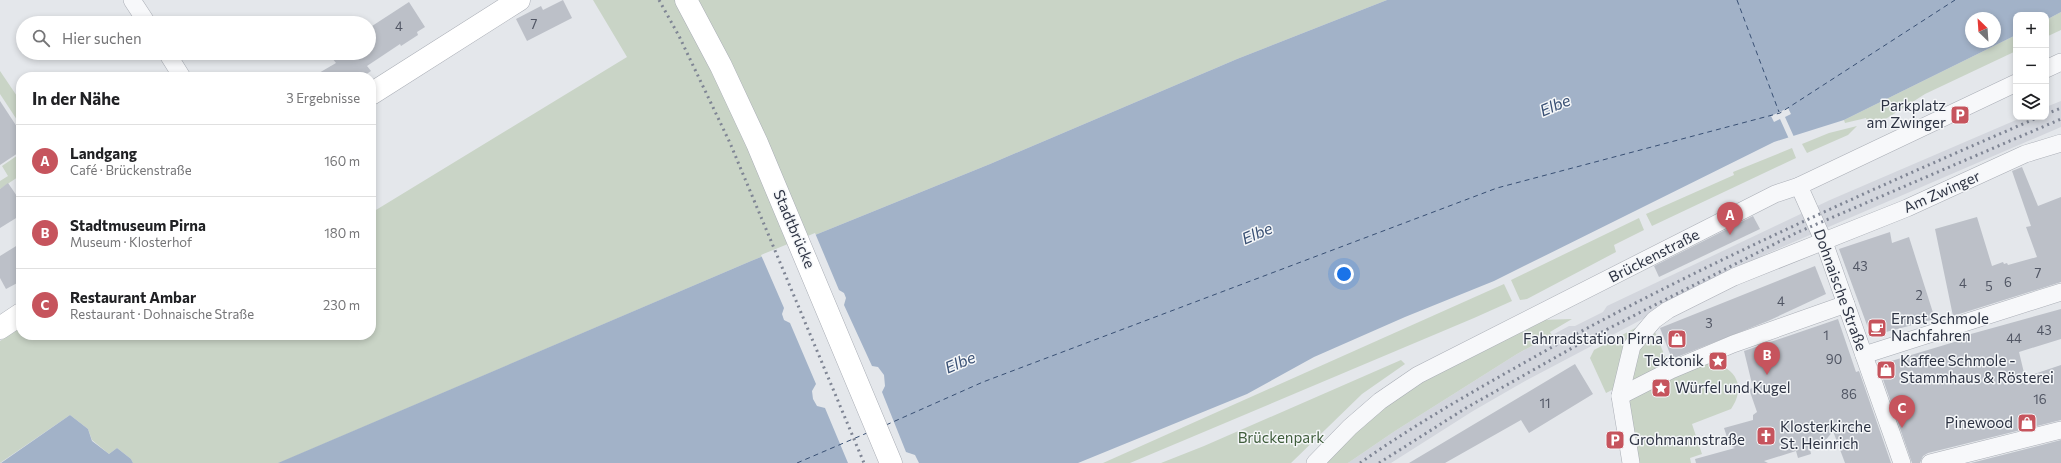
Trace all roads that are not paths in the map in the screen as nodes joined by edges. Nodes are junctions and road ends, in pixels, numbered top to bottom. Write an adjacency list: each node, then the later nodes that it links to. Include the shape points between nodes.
1 (132, 0): 4 (street)
2 (686, 0): 21 (main road, Stadtbrücke, via 757,143)
3 (506, 3): 10 (main road)
4 (142, 16)
5 (171, 60): 8 (street)
6 (2061, 62): 7 (street)
7 (2049, 68)
8 (179, 72)
9 (2014, 84): 12 (street, Brückenstraße)
10 (376, 91)
11 (2061, 143): 13 (street, Am Zwinger, via 2025,154)
12 (1799, 186): 13 (street, Dohnaische Straße); 22 (street, Brückenstraße, via 1775,194 1418,375 1380,401)
13 (1824, 242): 15 (street, Dohnaische Straße); 19 (street, via 1734,277 1668,310 1654,320 1632,346)
14 (2061, 292): 18 (street)
15 (1846, 304): 18 (street, Dohnaische Straße); 19 (street, via 1726,347 1671,370)
16 (16, 317): 17 (main road)
17 (0, 328)
18 (1864, 354): 24 (street, Dohnaische Straße)
19 (1620, 396): 23 (street)
20 (2061, 430): 25 (street)
21 (891, 463)
22 (1315, 463)
23 (1631, 463)
24 (1902, 463)
25 (1930, 463)

